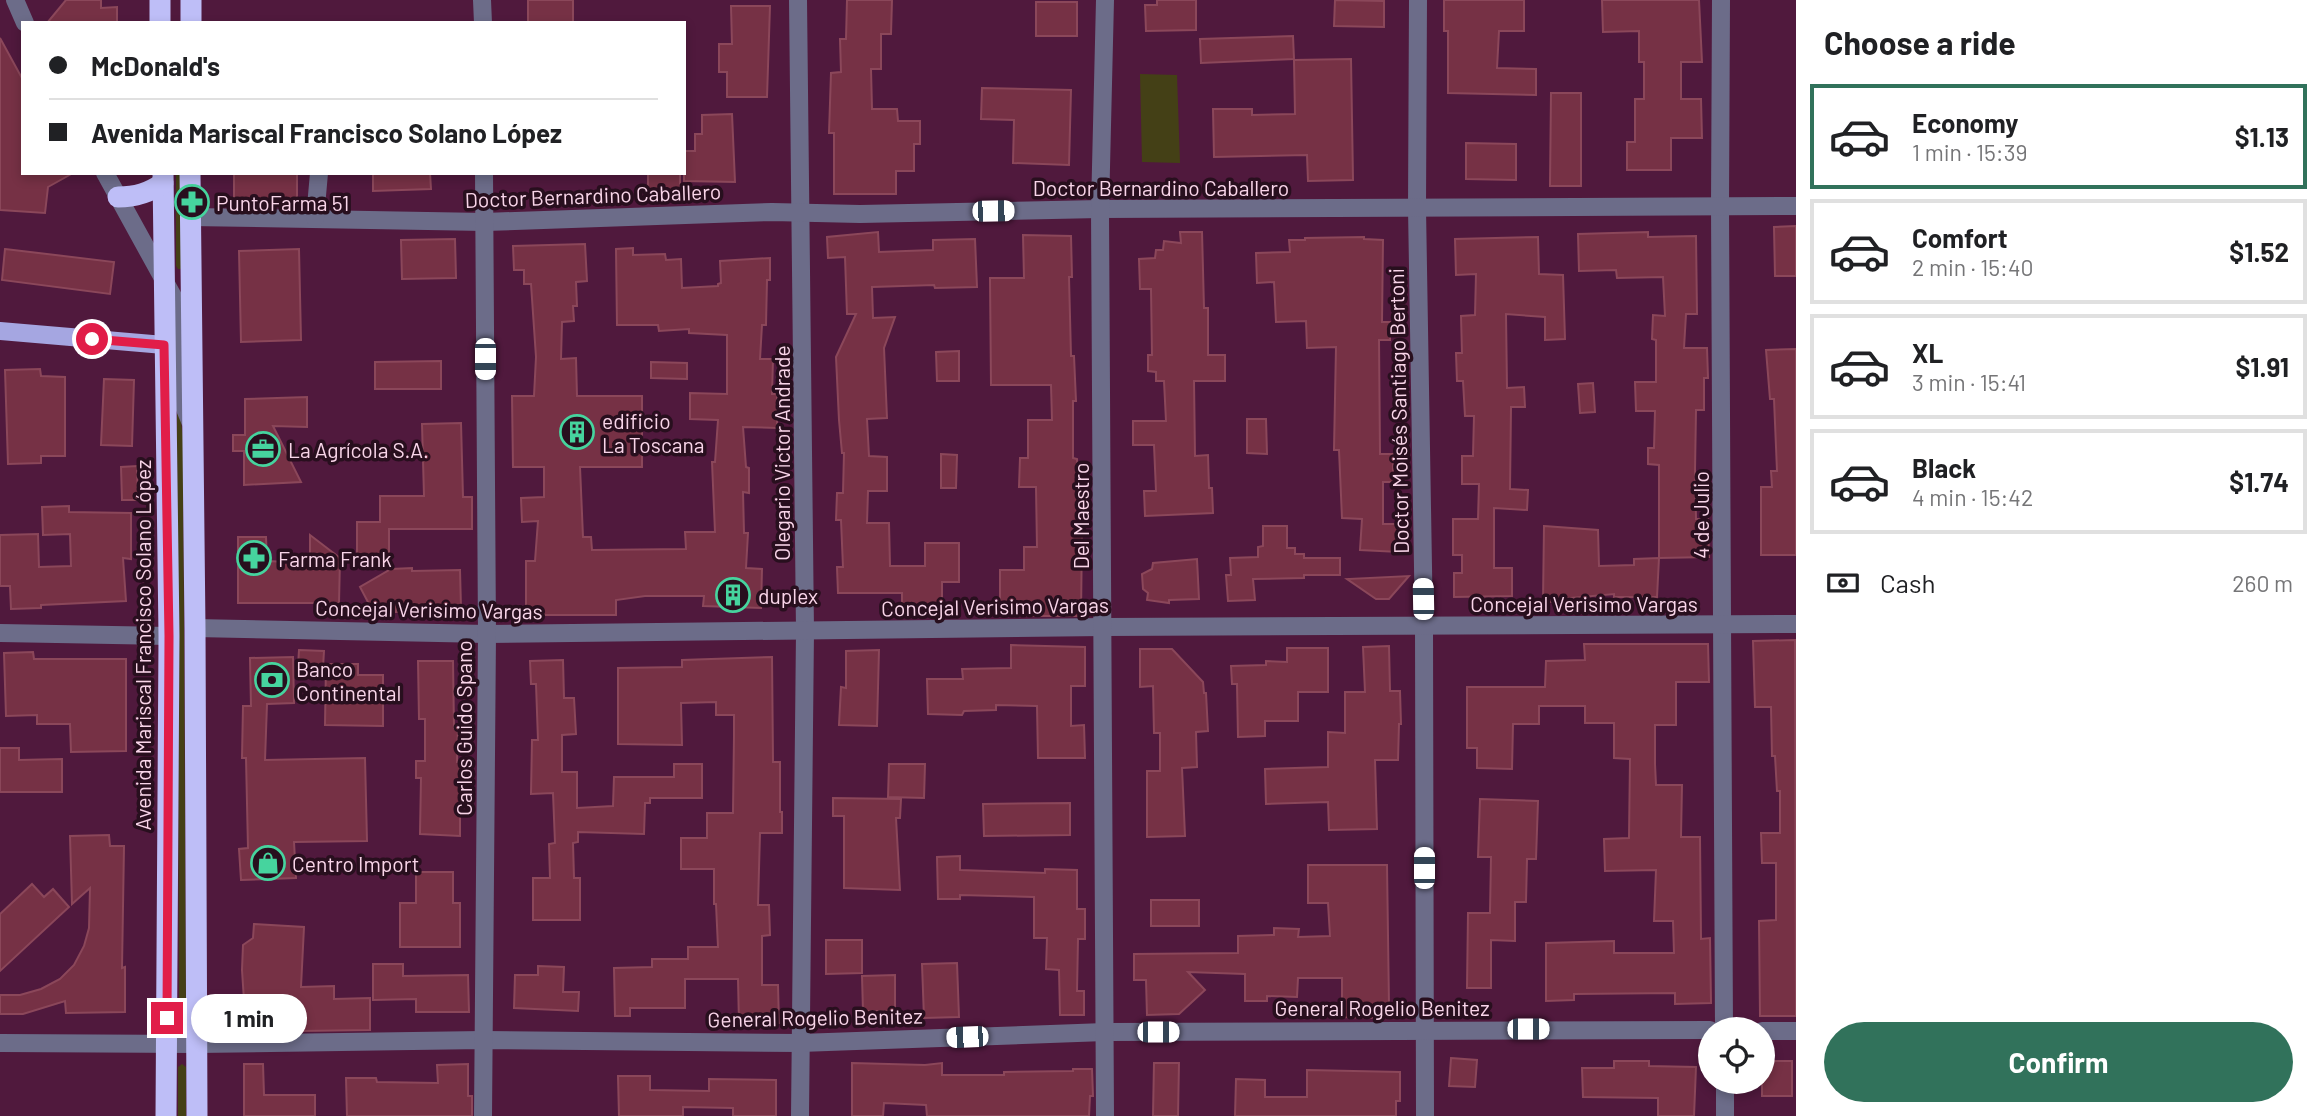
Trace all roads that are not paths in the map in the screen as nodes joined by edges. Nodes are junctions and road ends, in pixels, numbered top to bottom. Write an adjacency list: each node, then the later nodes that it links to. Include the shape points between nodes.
1 (15, 0): 9 (street)
2 (160, 0): 10 (highway)
3 (191, 0): 11 (highway)
4 (482, 0): 12 (street)
5 (798, 0): 23 (street, Olegario Victor Andrade)
6 (1105, 0): 22 (street, Del Maestro)
7 (1418, 0): 21 (street, Doctor Moisés Santiago Bertoni)
8 (1721, 0): 19 (street, 4 de Julio)
9 (24, 21)
10 (160, 21)
11 (191, 21)
12 (483, 21)
13 (106, 175): 18 (street)
14 (190, 175): 24 (highway)
15 (319, 175): 25 (street)
16 (484, 175): 26 (street, Carlos Guido Spano)
17 (163, 178): 18 (highway, via 152,190); 27 (highway, Avenida Mariscal Francisco Solano López)
18 (118, 197): 27 (street)
19 (1720, 206): 20 (street, Doctor Bernardino Caballero); 21 (street, Doctor Bernardino Caballero); 31 (street, 4 de Julio)
20 (1796, 206)
21 (1417, 208): 22 (street, Doctor Bernardino Caballero); 33 (street, Doctor Moisés Santiago Bertoni)
22 (1100, 209): 23 (street, Doctor Bernardino Caballero); 34 (street, Del Maestro)
23 (802, 213): 26 (street, Doctor Bernardino Caballero); 36 (street, Olegario Victor Andrade)
24 (190, 217): 25 (street, Doctor Bernardino Caballero); 30 (highway)
25 (315, 218): 26 (street, Doctor Bernardino Caballero)
26 (485, 222): 38 (street, Carlos Guido Spano)
27 (164, 283): 29 (highway, Avenida Mariscal Francisco Solano López); 30 (street, via 181,311 181,399)
28 (0, 331): 29 (main road)
29 (164, 345): 39 (highway, Avenida Mariscal Francisco Solano López)
30 (193, 429): 35 (highway)
31 (1723, 624): 32 (street, Concejal Verisimo Vargas); 33 (street, Concejal Verisimo Vargas); 40 (street, 4 de Julio)
32 (1796, 624)
33 (1424, 626): 34 (street, Concejal Verisimo Vargas); 41 (street, Doctor Moisés Santiago Bertoni)
34 (1104, 627): 36 (street, Concejal Verisimo Vargas); 45 (street, Del Maestro)
35 (195, 628): 38 (street, Concejal Verisimo Vargas); 50 (highway)
36 (805, 631): 38 (street, Concejal Verisimo Vargas); 48 (street, Olegario Victor Andrade)
37 (0, 633): 39 (street)
38 (487, 634): 46 (street, Carlos Guido Spano)
39 (169, 636): 49 (highway, Avenida Mariscal Francisco Solano López)
40 (1724, 1017)
41 (1424, 1029): 42 (street, General Rogelio Benitez); 45 (street, General Rogelio Benitez); 57 (street, Doctor Moisés Santiago Bertoni)
42 (1698, 1030)
43 (1775, 1031): 44 (street)
44 (1796, 1031)
45 (1105, 1032): 48 (street, General Rogelio Benitez); 56 (street, Del Maestro)
46 (483, 1040): 48 (street, General Rogelio Benitez); 50 (street, General Rogelio Benitez); 54 (street, Carlos Guido Spano)
47 (0, 1043): 49 (street, General Rogelio Benitez)
48 (800, 1043): 55 (street, Olegario Victor Andrade)
49 (170, 1044): 50 (street, General Rogelio Benitez); 52 (highway, Avenida Mariscal Francisco Solano López)
50 (196, 1044): 53 (highway)
51 (1724, 1094): 58 (street)
52 (166, 1116)
53 (197, 1116)
54 (483, 1116)
55 (800, 1116)
56 (1105, 1116)
57 (1425, 1116)
58 (1725, 1116)

